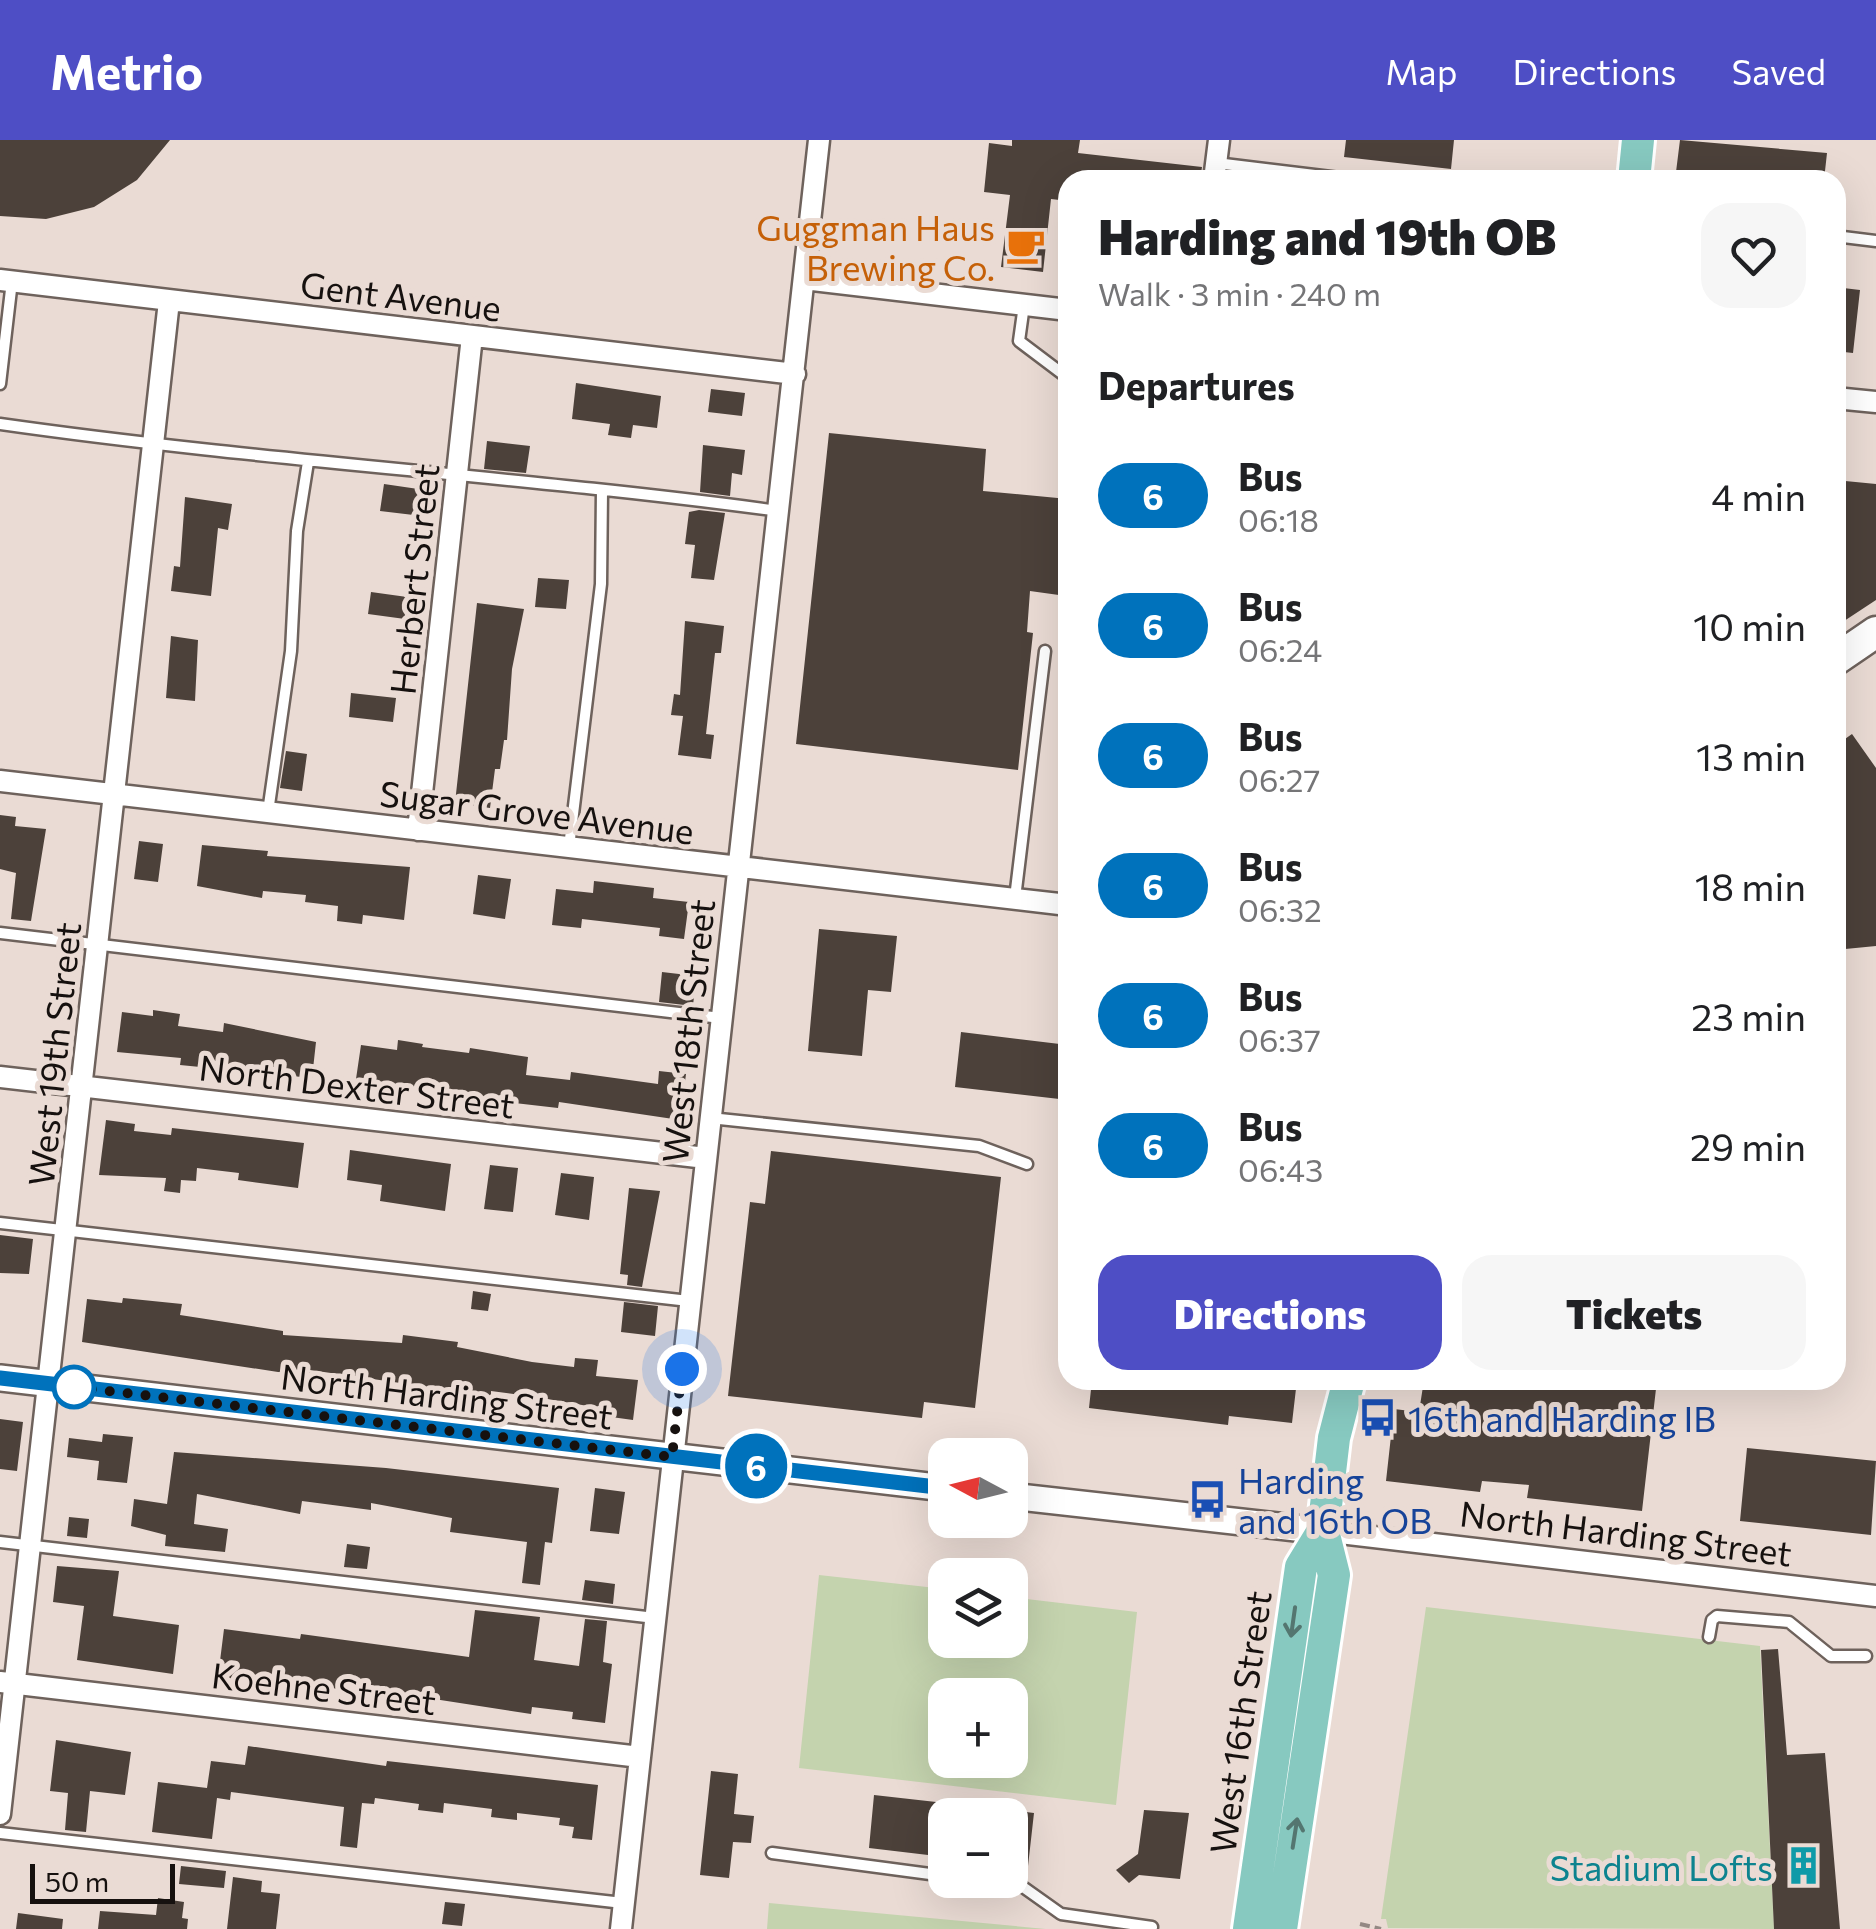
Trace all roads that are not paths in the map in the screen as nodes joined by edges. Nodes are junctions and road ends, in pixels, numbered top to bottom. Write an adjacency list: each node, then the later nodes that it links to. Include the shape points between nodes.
1 (819, 140): 8 (street, West 18th Street)
2 (1218, 140): 4 (street)
3 (1638, 140): 5 (main road)
4 (1215, 170)
5 (1635, 170)
6 (1846, 237): 7 (lane)
7 (1876, 241)
8 (804, 280): 11 (street); 15 (street, West 18th Street)
9 (6, 281): 10 (street, Gent Avenue); 16 (lane)
10 (169, 300): 13 (street, Gent Avenue); 20 (street, West 19th Street)
11 (1024, 305): 12 (street); 14 (lane, via 1020,341)
12 (1058, 309)
13 (472, 336): 15 (street, Gent Avenue); 22 (street, Herbert Street)
14 (1058, 370)
15 (794, 374): 24 (street, West 18th Street)
16 (0, 384)
17 (1846, 399): 18 (street)
18 (1876, 402)
19 (0, 424): 20 (lane)
20 (153, 446): 21 (lane); 29 (street, West 19th Street)
21 (308, 462): 22 (lane); 30 (lane)
22 (456, 478): 23 (lane); 31 (street, Herbert Street)
23 (602, 491): 24 (lane); 32 (lane, via 601,584)
24 (779, 511): 33 (street, West 18th Street)
25 (1876, 632): 27 (main road)
26 (1045, 651): 34 (lane)
27 (1846, 652)
28 (0, 781): 29 (street, Sugar Grove Avenue)
29 (114, 794): 30 (street, Sugar Grove Avenue); 37 (street, West 19th Street)
30 (268, 812): 31 (street, Sugar Grove Avenue)
31 (418, 830): 32 (street, Sugar Grove Avenue)
32 (569, 847): 33 (street, Sugar Grove Avenue)
33 (738, 867): 34 (street, Sugar Grove Avenue); 38 (street, West 18th Street)
34 (1015, 899): 35 (street, Sugar Grove Avenue)
35 (1058, 904)
36 (0, 932): 37 (lane)
37 (98, 943): 38 (lane); 40 (street, West 19th Street)
38 (721, 1018): 41 (street, West 18th Street)
39 (0, 1077): 40 (street, North Dexter Street)
40 (82, 1086): 42 (street, North Dexter Street); 45 (street, West 19th Street)
41 (710, 1118): 42 (street, West 18th Street); 43 (lane, via 979,1146)
42 (706, 1158): 46 (street, West 18th Street)
43 (1027, 1164)
44 (0, 1223): 45 (lane)
45 (66, 1231): 46 (lane); 48 (street, West 19th Street)
46 (690, 1302): 50 (street, West 18th Street)
47 (0, 1378): 48 (street, North Harding Street)
48 (48, 1384): 50 (street, North Harding Street); 55 (street, West 19th Street)
49 (1346, 1390): 53 (main road, West 16th Street)
50 (672, 1457): 51 (street, North Harding Street); 57 (street, West 18th Street)
51 (928, 1486)
52 (1028, 1498): 53 (street, North Harding Street)
53 (1323, 1531): 56 (street, North Harding Street); 70 (main road, West 16th Street, one-way to 70, via 1301,1567); 71 (main road, West 16th Street, one-way to 53, via 1334,1571)
54 (0, 1542): 55 (lane)
55 (30, 1545): 57 (lane); 60 (street, West 19th Street)
56 (1876, 1596)
57 (655, 1618): 61 (street, West 18th Street)
58 (1710, 1638): 59 (lane, via 1717,1616 1789,1622 1831,1656)
59 (1866, 1656)
60 (7, 1683): 61 (street, Koehne Street); 62 (street, West 19th Street)
61 (640, 1757): 67 (street, West 18th Street)
62 (0, 1814)
63 (0, 1833): 67 (lane)
64 (772, 1852): 65 (lane)
65 (928, 1874)
66 (1028, 1891): 68 (lane, via 1061,1914)
67 (624, 1903): 69 (street, West 18th Street)
68 (1152, 1927)
69 (620, 1929)
70 (1249, 1929)
71 (1280, 1929)

